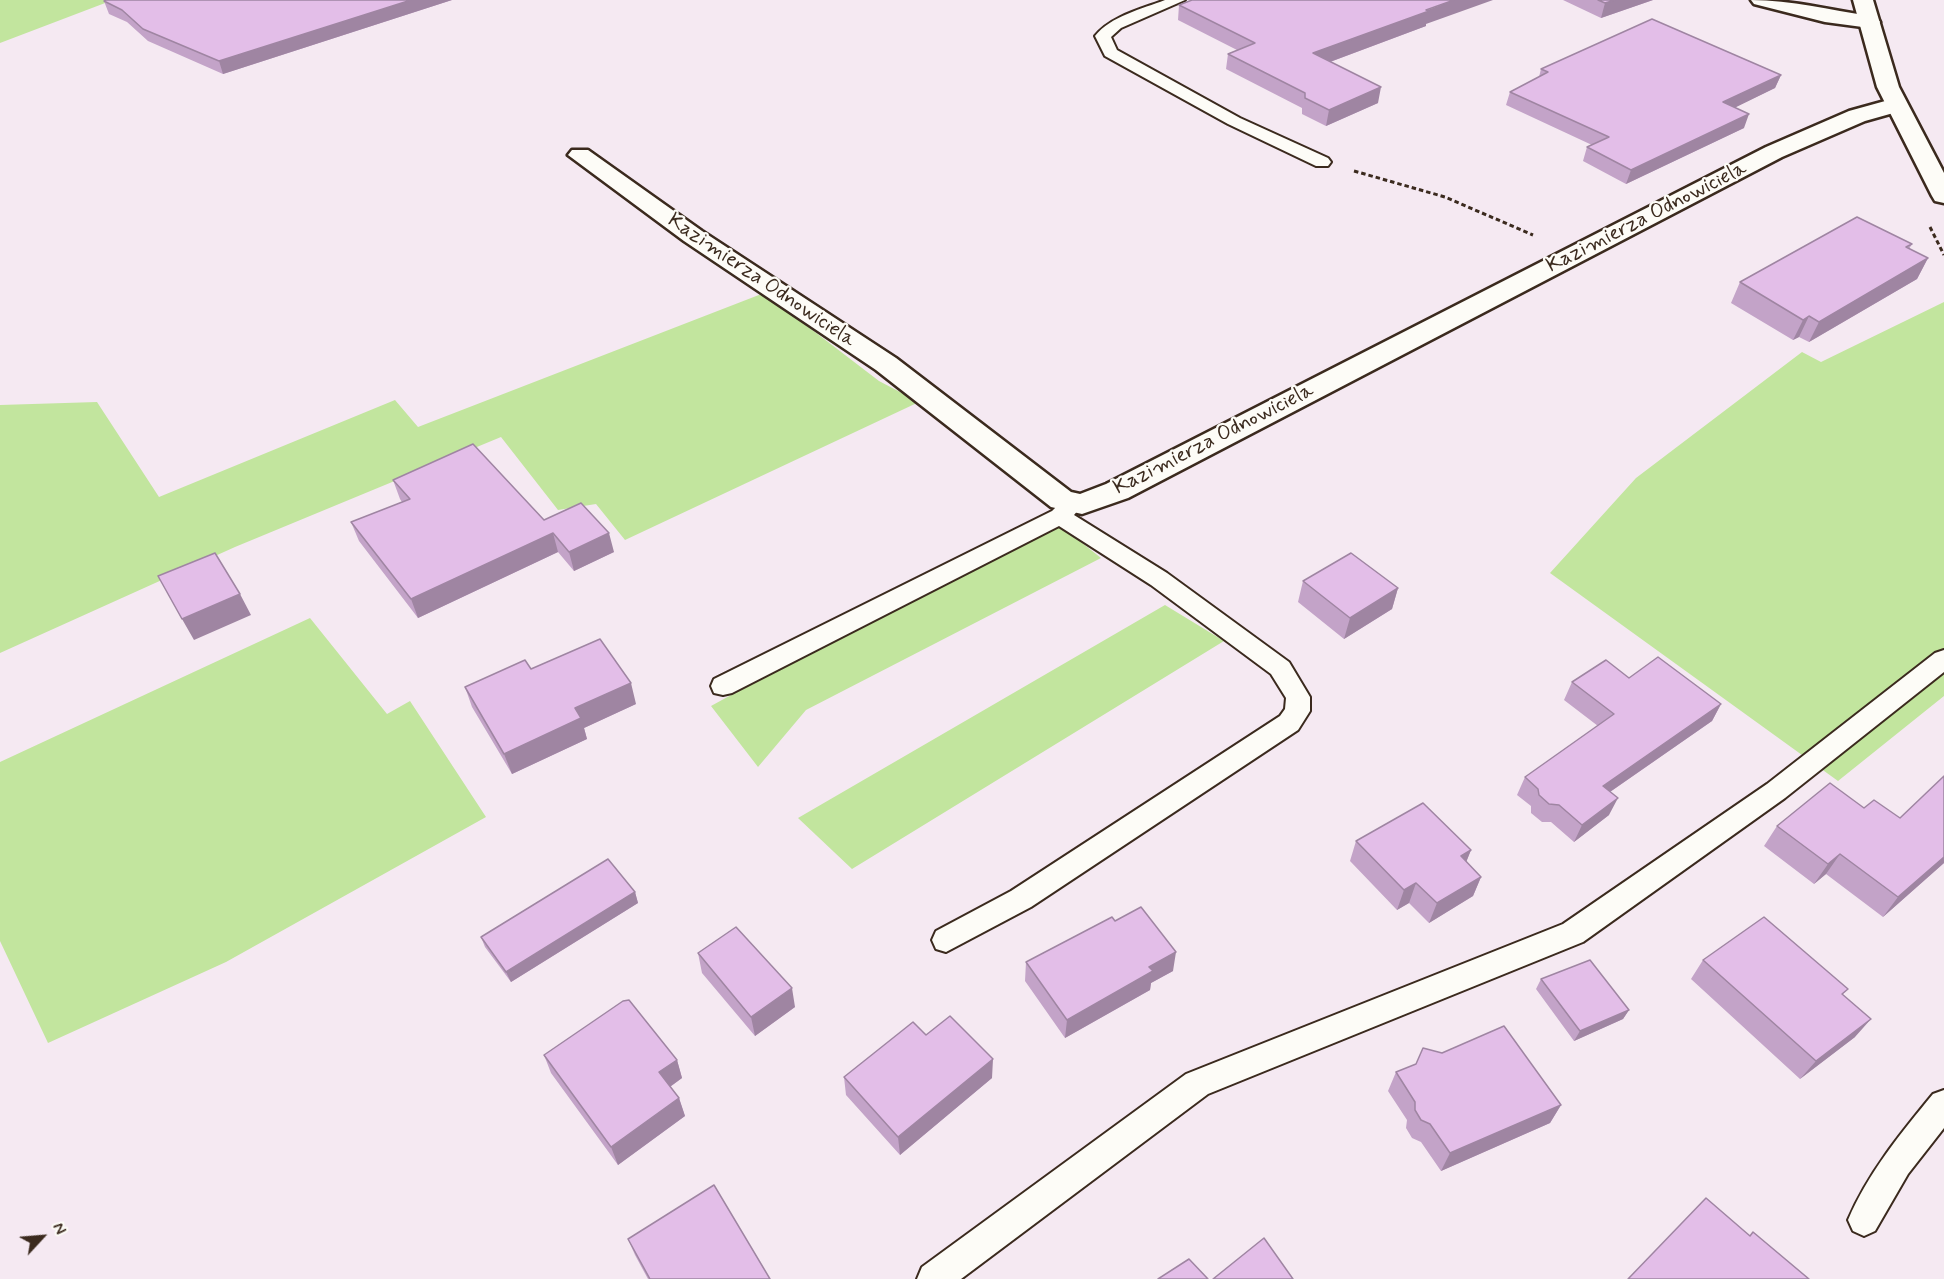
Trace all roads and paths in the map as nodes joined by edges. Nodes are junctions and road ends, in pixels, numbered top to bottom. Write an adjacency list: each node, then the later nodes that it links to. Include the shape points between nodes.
1 (1178, 0): 7 (lane, via 1116,25 1103,36 1110,53 1234,121)
2 (1761, 0): 4 (street, via 1825,16)
3 (1863, 0): 4 (street)
4 (1870, 22): 5 (street, via 1877,55)
5 (1896, 105): 8 (street); 9 (street, Kazimierza Odnowiciela, via 1857,116 1774,152)
6 (580, 155): 10 (street, Kazimierza Odnowiciela, via 693,236 886,364 1062,500)
7 (1322, 162): 9 (path, via 1444,197 1528,234)
8 (1944, 196)
9 (1583, 251): 10 (street, Kazimierza Odnowiciela, via 1117,491)
10 (1067, 509): 12 (lane); 13 (lane, via 1280,668 1298,697 1297,711 1289,723 1021,899)
11 (1944, 659): 16 (lane, via 1776,791 1574,933 1197,1084)
12 (723, 686)
13 (946, 940)
14 (1944, 1104): 15 (lane, via 1897,1163)
15 (1864, 1220)
16 (934, 1279)

